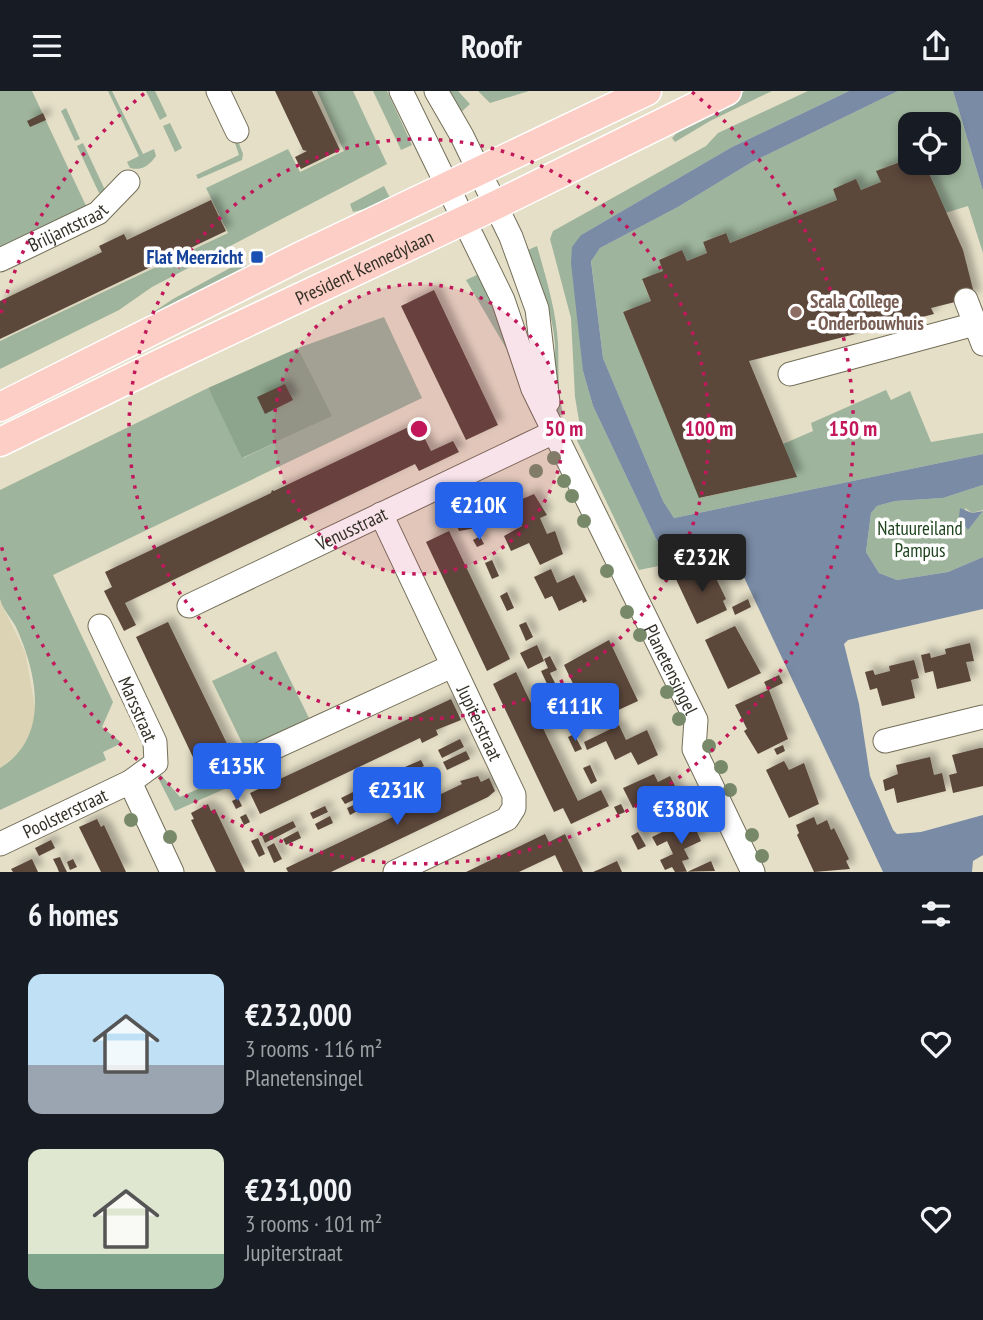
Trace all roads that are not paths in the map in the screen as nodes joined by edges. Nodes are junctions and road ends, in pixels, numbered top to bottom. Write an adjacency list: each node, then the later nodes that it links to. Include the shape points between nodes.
1 (218, 91): 6 (street)
2 (401, 91): 9 (street, Planetensingel)
3 (436, 91): 7 (street, Planetensingel)
4 (647, 91): 7 (main road, President Kennedylaan)
5 (727, 91): 10 (main road, President Kennedylaan)
6 (237, 131)
7 (480, 173): 9 (main road, President Kennedylaan); 10 (street, Planetensingel)
8 (128, 182): 12 (street, Briljantstraat, via 99,213)
9 (449, 187): 11 (street, Planetensingel); 16 (main road, President Kennedylaan)
10 (496, 205): 11 (main road, President Kennedylaan); 17 (street, Planetensingel, via 537,309)
11 (464, 221): 17 (street, Planetensingel, via 503,300 533,389); 18 (main road, President Kennedylaan)
12 (0, 260)
13 (966, 300): 14 (street)
14 (979, 334): 15 (street)
15 (790, 374)
16 (0, 407)
17 (554, 432): 19 (street, Venusstraat); 30 (street, Planetensingel, via 696,720 694,748)
18 (0, 442)
19 (382, 514): 20 (street, Venusstraat); 22 (street, Jupiterstraat)
20 (189, 606)
21 (100, 627): 26 (street, Marsstraat, via 155,742 156,763)
22 (452, 666): 25 (street); 29 (street, Jupiterstraat, via 514,795 514,808 507,819)
23 (983, 717): 24 (street)
24 (885, 741)
25 (245, 761)
26 (130, 782): 27 (street, Poolsterstraat); 28 (street)
27 (0, 844)
28 (172, 872)
29 (395, 872)
30 (753, 872)

